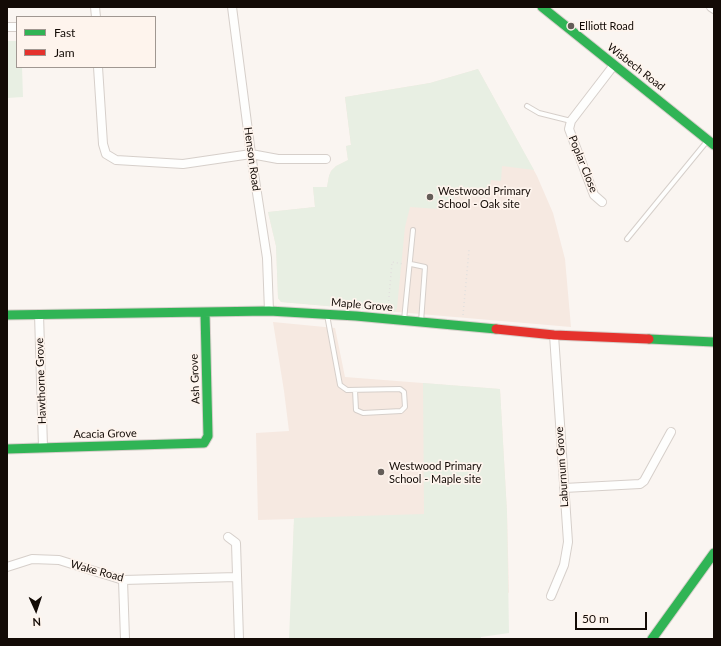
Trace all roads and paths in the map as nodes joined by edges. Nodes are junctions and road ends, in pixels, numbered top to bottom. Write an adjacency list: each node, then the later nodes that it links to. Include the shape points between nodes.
1 (232, 7): 10 (street, Henson Road)
2 (542, 7): 5 (street, Wisbech Road)
3 (711, 7): 4 (street)
4 (714, 9)
5 (614, 65): 8 (street, Poplar Close); 9 (street, Wisbech Road)
6 (98, 68): 10 (street, via 103,144 106,154 116,160 183,164)
7 (527, 106): 8 (lane, via 539,113)
8 (571, 121): 12 (street, Poplar Close, via 569,129 588,180 594,195)
9 (711, 142): 14 (lane)
10 (251, 154): 11 (street, via 278,158); 17 (street, Henson Road, via 267,258)
11 (326, 159)
12 (602, 202)
13 (413, 230): 16 (lane)
14 (627, 240)
15 (469, 250): 23 (path)
16 (411, 263): 22 (path, via 392,262); 24 (lane); 25 (lane, via 425,267)
17 (269, 311): 18 (street, Maple Grove); 20 (street, Maple Grove)
18 (205, 312): 19 (street, Maple Grove); 30 (street, Ash Grove, via 208,436)
19 (39, 314): 21 (street, Maple Grove); 31 (street, Hawthorne Grove)
20 (327, 314): 22 (street, Maple Grove); 28 (lane, via 340,385 347,390)
21 (7, 315)
22 (387, 319): 24 (street, Maple Grove)
23 (463, 319)
24 (404, 320): 25 (street, Maple Grove)
25 (421, 322): 26 (street, Maple Grove)
26 (554, 335): 27 (street, Maple Grove); 33 (street, Laburnum Grove)
27 (714, 342)
28 (356, 390): 28 (lane, via 356,410 363,413 402,411 405,407 404,392 400,389)
29 (671, 432): 33 (street, via 640,484)
30 (204, 443): 31 (street, Acacia Grove)
31 (43, 447): 32 (street, Acacia Grove)
32 (7, 449)
33 (564, 488): 39 (street, Laburnum Grove, via 568,542 564,565)
34 (228, 537): 37 (street, via 236,543)
35 (714, 553): 42 (street)
36 (7, 567): 38 (street, Wake Road, via 32,559 59,560)
37 (237, 577): 38 (street, Wake Road); 41 (street)
38 (123, 580): 40 (street)
39 (551, 596)
40 (125, 639)
41 (239, 639)
42 (652, 639)

